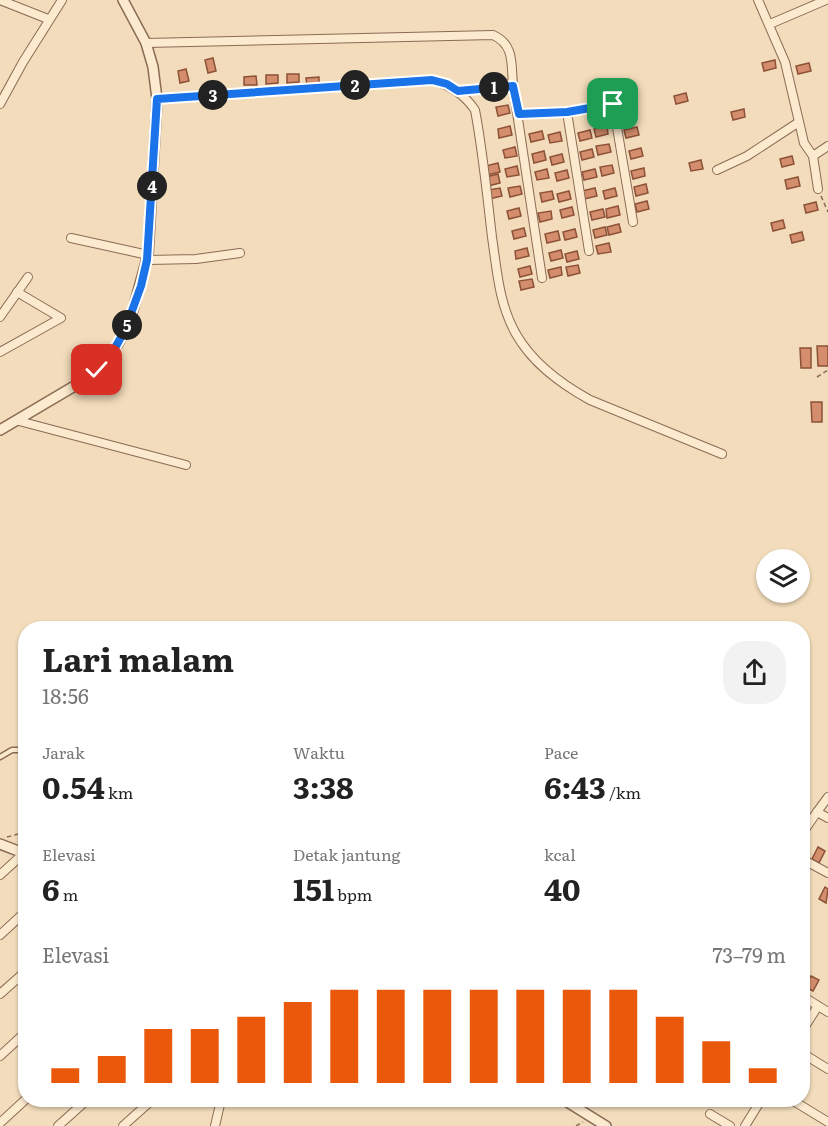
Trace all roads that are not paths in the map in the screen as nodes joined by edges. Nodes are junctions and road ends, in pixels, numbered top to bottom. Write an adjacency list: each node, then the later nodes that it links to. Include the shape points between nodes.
1 (0, 0): 6 (street)
2 (62, 0): 6 (street)
3 (123, 0): 8 (street)
4 (758, 0): 7 (street)
5 (826, 0): 7 (street)
6 (48, 19): 12 (street)
7 (770, 24): 15 (street)
8 (146, 43): 9 (street, via 493,35 510,50); 11 (street)
9 (513, 86): 10 (street); 14 (street)
10 (458, 91): 11 (street, via 432,80); 34 (street, via 475,110 500,296 509,320 531,356 550,374 590,400)
11 (157, 99): 24 (street)
12 (0, 104)
13 (567, 112): 14 (street); 20 (street, via 613,104); 22 (street)
14 (519, 114): 26 (street)
15 (800, 122): 17 (street, via 804,143); 18 (street)
16 (828, 146): 17 (street)
17 (813, 156): 19 (street)
18 (717, 170)
19 (818, 189)
20 (633, 222)
21 (71, 237): 24 (street)
22 (589, 251)
23 (240, 253): 24 (street, via 196,259)
24 (148, 258): 29 (street, via 131,317)
25 (28, 277): 27 (street)
26 (542, 278)
27 (17, 292): 28 (street); 30 (street, via 61,318)
28 (0, 317)
29 (118, 344): 31 (street)
30 (0, 352)
31 (111, 355): 32 (street, via 83,381)
32 (19, 421): 33 (street); 35 (street)
33 (0, 430)
34 (722, 454)
35 (186, 465)
36 (18, 750): 37 (lane)
37 (0, 757)
38 (828, 797): 39 (street)
39 (816, 812): 40 (street); 41 (street)
40 (828, 818)
41 (810, 821)
42 (0, 843): 43 (street)
43 (18, 851)
44 (18, 860): 47 (street)
45 (810, 863): 46 (street)
46 (828, 873)
47 (0, 875)
48 (18, 918): 49 (street)
49 (0, 935)
50 (18, 978): 51 (street)
51 (0, 994)
52 (810, 1001): 53 (street)
53 (818, 1006): 54 (street); 55 (street)
54 (828, 1012)
55 (810, 1018)
56 (18, 1039): 57 (street)
57 (0, 1056)
58 (810, 1058): 59 (street)
59 (828, 1069)
60 (18, 1106): 69 (street)
61 (79, 1107): 70 (street)
62 (144, 1107): 71 (street)
63 (219, 1107): 72 (street)
64 (575, 1107): 73 (street)
65 (757, 1107): 75 (street)
66 (803, 1107): 68 (street)
67 (710, 1114): 74 (street)
68 (828, 1122)
69 (0, 1123)
70 (58, 1126)
71 (123, 1126)
72 (215, 1126)
73 (606, 1126)
74 (730, 1126)
75 (745, 1126)

